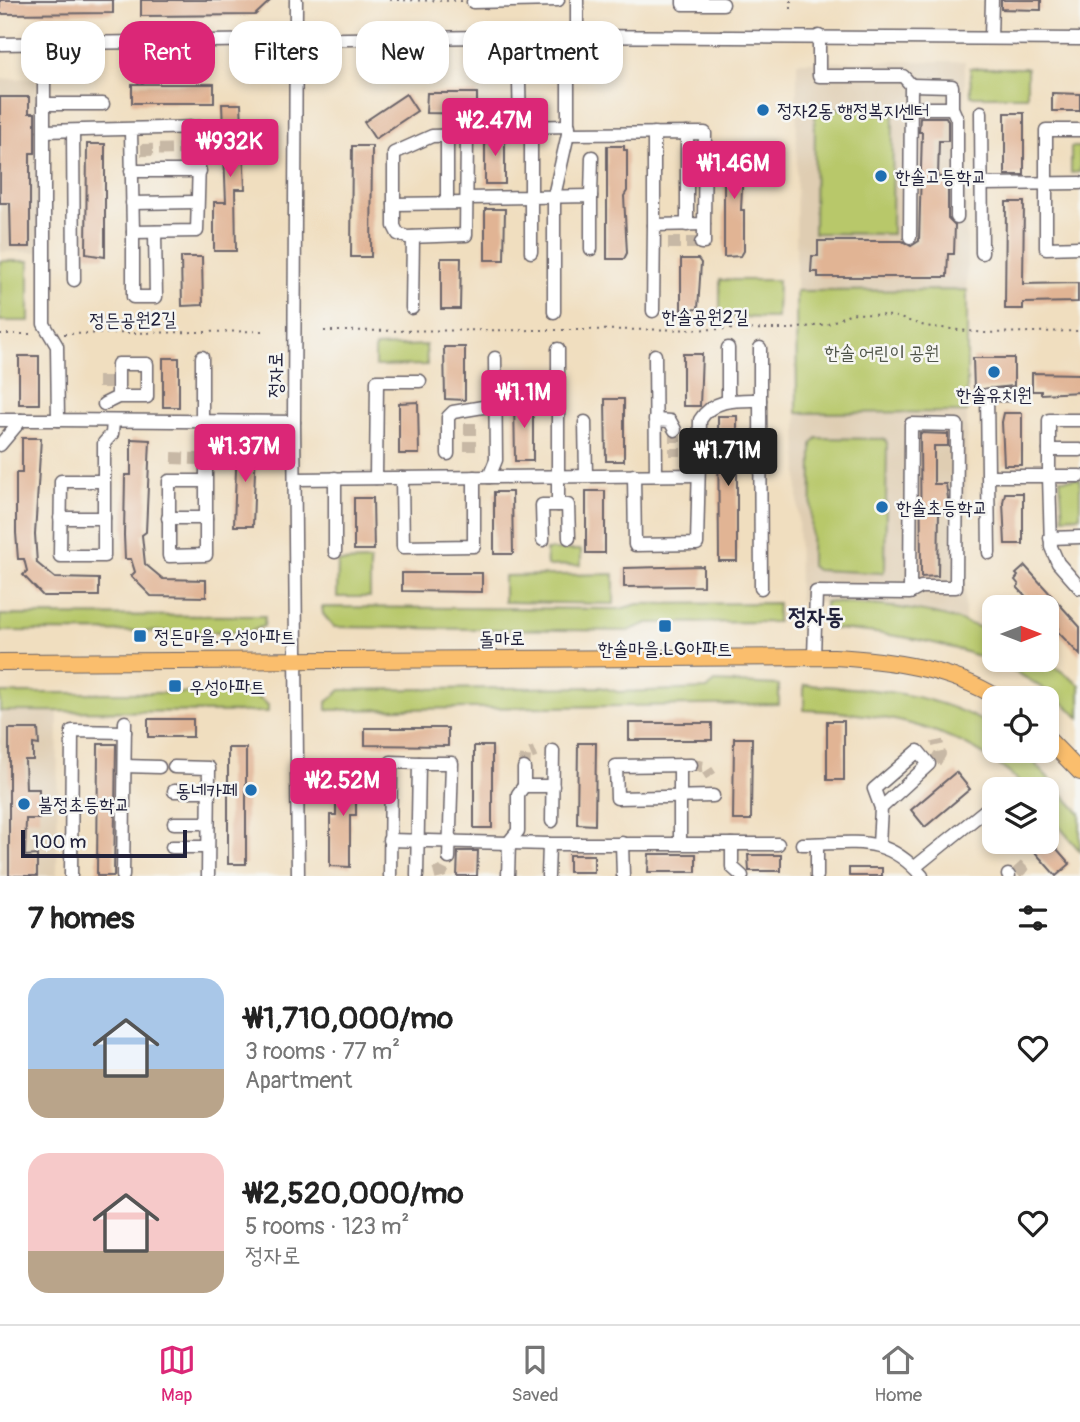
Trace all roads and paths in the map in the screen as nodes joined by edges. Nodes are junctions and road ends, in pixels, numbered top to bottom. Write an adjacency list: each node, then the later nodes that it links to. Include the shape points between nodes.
1 (296, 0): 11 (street, 정자로)
2 (390, 0): 8 (path)
3 (558, 0): 8 (street)
4 (577, 0): 12 (street)
5 (682, 0): 9 (street, via 683,4)
6 (791, 0): 10 (path)
7 (992, 0): 16 (street)
8 (473, 2)
9 (723, 4)
10 (791, 14)
11 (295, 21)
12 (574, 21)
13 (623, 36): 14 (street)
14 (819, 36): 16 (street); 27 (street, via 819,76 903,76)
15 (463, 38): 18 (street)
16 (992, 38): 17 (street)
17 (1080, 38)
18 (342, 39)
19 (229, 41): 20 (street)
20 (105, 43)
21 (0, 44): 22 (street)
22 (21, 44)
23 (44, 84): 28 (street)
24 (295, 84): 99 (street, 정자로)
25 (519, 84): 33 (street, via 520,127)
26 (570, 84): 33 (street)
27 (911, 85): 30 (street); 31 (street, via 952,86)
28 (44, 104): 29 (street); 35 (street)
29 (103, 104)
30 (911, 108): 31 (street); 63 (street)
31 (952, 108): 56 (street, via 957,119)
32 (981, 112): 47 (street)
33 (568, 130): 38 (street); 48 (street)
34 (1080, 130): 45 (street, via 1046,130)
35 (44, 131): 36 (street); 94 (street, via 44,324 57,346)
36 (73, 131): 37 (street); 69 (street)
37 (131, 131): 43 (street, via 136,150); 44 (street, via 139,127 201,127)
38 (654, 133): 39 (street); 58 (street)
39 (687, 133): 57 (street, via 705,133); 59 (street)
40 (447, 135): 51 (street, via 467,135); 54 (street); 55 (street, via 432,136 394,153)
41 (531, 143): 49 (street)
42 (592, 157): 50 (street)
43 (131, 171): 44 (street); 53 (street)
44 (200, 171): 52 (street)
45 (1046, 183): 46 (street); 47 (street); 65 (street, via 1046,248)
46 (1080, 183)
47 (982, 184): 68 (street)
48 (554, 196): 49 (street); 50 (street); 72 (street)
49 (531, 197): 51 (street); 67 (street)
50 (592, 197): 66 (street)
51 (467, 201): 54 (street); 62 (street, via 466,235)
52 (197, 202): 53 (street); 61 (street, via 197,231)
53 (132, 203): 60 (street)
54 (447, 203): 55 (street)
55 (394, 204): 62 (street, via 395,230)
56 (957, 216)
57 (704, 224): 59 (street); 64 (street)
58 (653, 225): 59 (street); 71 (street)
59 (687, 225)
60 (132, 232): 61 (street); 61 (street, via 134,297 156,297)
61 (155, 232)
62 (413, 237): 70 (street)
63 (910, 237)
64 (701, 243)
65 (1080, 247)
66 (592, 249)
67 (531, 252)
68 (982, 253)
69 (74, 280)
70 (412, 308)
71 (653, 311)
72 (554, 312)
73 (266, 331): 78 (path, 정든공원2길)
74 (324, 331): 75 (path, 한솔공원2길, via 791,330 828,324 851,313 985,332)
75 (1080, 331)
76 (0, 334): 77 (path)
77 (40, 334)
78 (53, 334)
79 (728, 348): 88 (street)
80 (760, 348): 89 (street)
81 (558, 349): 110 (street)
82 (655, 355): 96 (street)
83 (202, 358): 97 (street)
84 (495, 358): 90 (street)
85 (420, 381): 117 (street, via 377,382)
86 (1014, 395): 111 (street, via 987,395)
87 (118, 397): 95 (street, via 104,399)
88 (728, 400): 89 (street); 109 (street, via 700,420)
89 (760, 400): 133 (street)
90 (495, 405): 105 (street, via 470,417 453,412 447,417); 115 (street, via 496,460)
91 (0, 420): 92 (street)
92 (21, 420): 94 (street); 102 (street)
93 (1080, 420): 103 (street, via 1049,420)
94 (58, 421): 95 (street)
95 (108, 421): 97 (street); 120 (street, via 112,434 104,443)
96 (655, 421): 101 (street, via 670,421); 108 (street)
97 (202, 422): 98 (street)
98 (222, 422): 99 (street); 121 (street, via 203,459)
99 (294, 422): 119 (street, 정자로)
100 (585, 422): 106 (street)
101 (675, 430)
102 (0, 445)
103 (1049, 450): 104 (street); 112 (street)
104 (1080, 450)
105 (448, 454)
106 (586, 475): 107 (street); 110 (street)
107 (634, 475): 108 (street); 109 (street, via 635,545 697,544)
108 (656, 475): 109 (street)
109 (698, 475)
110 (558, 476): 115 (street); 122 (street)
111 (989, 476): 112 (street); 132 (street)
112 (1049, 476): 113 (street); 129 (street)
113 (1080, 476)
114 (474, 477): 115 (street); 118 (street); 118 (street, via 474,546 403,547)
115 (489, 477)
116 (335, 478): 117 (street); 119 (street); 131 (street)
117 (376, 478): 118 (street)
118 (402, 478)
119 (295, 479): 137 (street, 정자로)
120 (104, 481): 123 (street, via 61,481); 124 (street)
121 (206, 481): 125 (street, via 169,481); 126 (street)
122 (558, 505): 128 (street, via 568,505); 130 (street, via 542,505)
123 (60, 518): 124 (street); 124 (street, via 60,556 104,556)
124 (104, 518)
125 (168, 518): 126 (street); 126 (street, via 169,556 206,555)
126 (206, 518)
127 (1080, 537): 129 (street)
128 (569, 538)
129 (1050, 538): 134 (street, via 1053,554)
130 (543, 540)
131 (335, 552)
132 (989, 553)
133 (761, 588)
134 (1080, 588)
135 (910, 593): 135 (street, via 921,587 956,587 957,425 911,424); 136 (street, via 816,592)
136 (814, 656): 137 (main road, 돌마로); 139 (main road, 돌마로, via 876,660 944,674)
137 (296, 661): 138 (main road, 돌마로); 178 (street, 정자로)
138 (0, 662)
139 (982, 691)
140 (1059, 750): 148 (main road)
141 (553, 751): 150 (street)
142 (419, 763): 159 (street, via 391,762); 160 (street); 161 (street, via 452,763)
143 (932, 763): 170 (street, via 881,808)
144 (125, 766): 145 (street); 175 (street, via 125,727 72,731); 176 (street)
145 (159, 767)
146 (174, 767): 152 (street, via 209,768)
147 (524, 768): 149 (street)
148 (1080, 772)
149 (524, 786): 150 (street); 162 (street, via 518,794 518,831)
150 (552, 786): 156 (street)
151 (174, 791): 152 (street)
152 (209, 792): 158 (street)
153 (713, 796): 154 (street)
154 (680, 797): 154 (street, via 685,765 616,766 617,798); 165 (street)
155 (982, 814): 174 (street)
156 (552, 821)
157 (174, 822): 158 (street)
158 (208, 822): 172 (street)
159 (389, 840): 160 (street); 179 (street)
160 (418, 842): 161 (street); 180 (street)
161 (449, 842): 162 (street); 173 (street)
162 (509, 842): 164 (street); 181 (street)
163 (622, 843): 164 (street); 165 (street); 183 (street)
164 (549, 844): 182 (street)
165 (681, 844): 166 (street)
166 (732, 844): 167 (street); 184 (street, via 732,867)
167 (778, 844)
168 (802, 844): 169 (street)
169 (817, 844): 170 (street); 185 (street)
170 (879, 845): 174 (street, via 895,850)
171 (172, 847): 172 (street)
172 (208, 847): 177 (street)
173 (449, 858)
174 (919, 872)
175 (71, 876)
176 (123, 876)
177 (208, 876)
178 (298, 876)
179 (390, 876)
180 (417, 876)
181 (508, 876)
182 (548, 876)
183 (623, 876)
184 (742, 876)
185 (817, 876)

